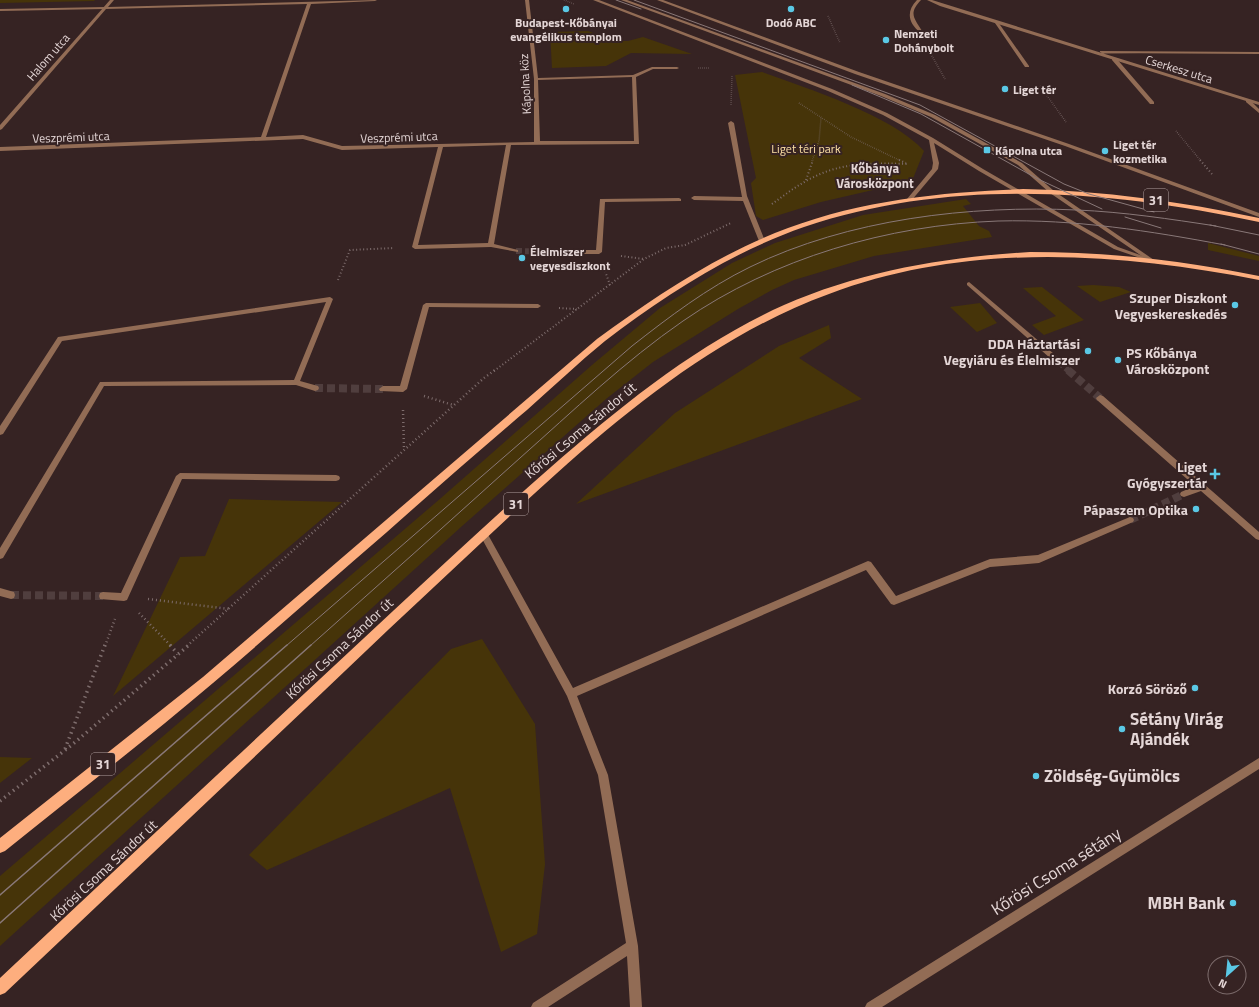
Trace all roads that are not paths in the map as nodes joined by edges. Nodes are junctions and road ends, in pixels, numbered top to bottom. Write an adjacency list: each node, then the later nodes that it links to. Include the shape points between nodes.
1 (112, 0): 10 (street, Halom utca)
2 (375, 0): 9 (street)
3 (527, 0): 20 (street, Kápolna köz)
4 (595, 0): 28 (street, via 830,90 885,114)
5 (623, 0): 34 (street, via 883,94 933,116 1020,164)
6 (659, 0): 39 (street)
7 (919, 0): 13 (street, via 914,4 910,15)
8 (929, 0): 12 (street, Cserkesz utca)
9 (309, 3): 10 (street); 27 (street)
10 (104, 8): 11 (street); 26 (street, Halom utca)
11 (0, 10)
12 (997, 22): 14 (street, Cserkesz utca); 17 (street)
13 (920, 31)
14 (1093, 52): 15 (street, Cserkesz utca); 16 (street, Cserkesz utca)
15 (1259, 53)
16 (1114, 59): 21 (street, Cserkesz utca); 22 (street)
17 (1028, 66)
18 (677, 68): 19 (street, via 652,68)
19 (634, 76): 20 (street); 29 (street, Veszprémi utca, via 637,143)
20 (536, 78): 29 (street, Kápolna köz)
21 (1248, 101): 23 (street, Cserkesz utca); 24 (street)
22 (1152, 103)
23 (1259, 104)
24 (1259, 112)
25 (731, 123): 36 (street)
26 (0, 128)
27 (263, 139): 31 (street, Veszprémi utca, via 303,137 342,148); 32 (street, Veszprémi utca)
28 (931, 139): 33 (street); 38 (street, via 935,169)
29 (537, 143): 30 (street, Veszprémi utca)
30 (509, 144): 31 (street, Veszprémi utca); 42 (street)
31 (441, 145): 42 (street, via 415,247)
32 (0, 150)
33 (1017, 192): 34 (main road, 31); 38 (main road, 31, via 973,193); 45 (street, via 1116,248)
34 (1052, 192): 40 (main road, 31, via 1146,199 1211,209); 45 (street)
35 (694, 198): 36 (street)
36 (745, 199): 41 (street)
37 (679, 200): 44 (street, via 602,200 599,252)
38 (909, 200): 41 (main road, 31, via 852,211)
39 (1259, 215)
40 (1259, 220)
41 (762, 241): 67 (main road, 31, via 701,272 600,341 207,681)
42 (491, 245): 43 (street)
43 (516, 251)
44 (576, 252)
45 (1152, 260): 46 (main road, 31); 59 (main road, Kőrösi Csoma Sándor út / 31, via 1084,255 1019,255 935,263 882,274 779,310 700,353 666,377 584,443)
46 (1259, 278)
47 (969, 284): 49 (street)
48 (538, 306): 52 (street, via 426,305 403,389)
49 (1052, 356)
50 (296, 382): 51 (street); 54 (street, via 330,299 60,339); 61 (street, via 102,384)
51 (315, 388)
52 (383, 389)
53 (1100, 398): 56 (street)
54 (0, 432)
55 (336, 478): 64 (street, via 180,476 124,597)
56 (1201, 487): 57 (street); 60 (street)
57 (1184, 494)
58 (1130, 520): 65 (street, via 1039,559 990,563 894,601 868,565)
59 (484, 533): 65 (street); 69 (main road, Kőrösi Csoma Sándor út / 31)
60 (1259, 537)
61 (0, 555)
62 (0, 592): 63 (street)
63 (11, 595)
64 (103, 596)
65 (571, 694): 68 (street, via 603,775)
66 (1259, 763): 72 (street, Kőrösi Csoma sétány)
67 (0, 846)
68 (632, 946): 70 (street); 71 (street)
69 (0, 988)
70 (537, 1007)
71 (636, 1007)
72 (871, 1007)

